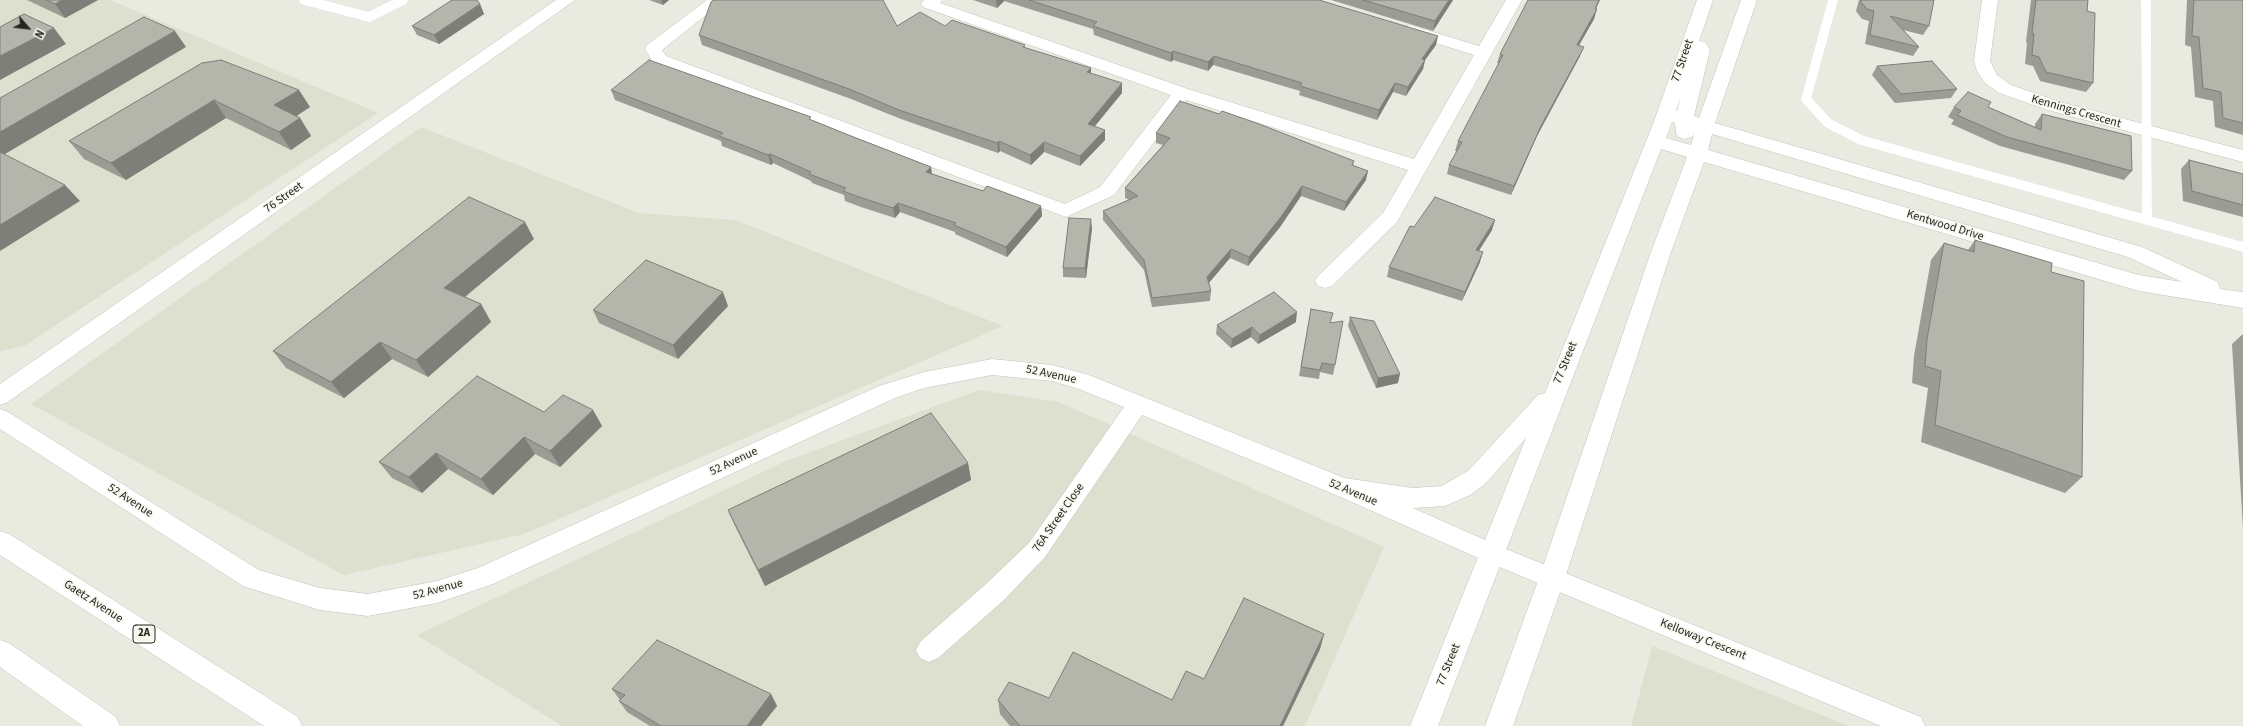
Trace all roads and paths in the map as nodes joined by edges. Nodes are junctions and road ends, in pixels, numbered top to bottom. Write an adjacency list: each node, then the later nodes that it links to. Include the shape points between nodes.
1 (304, 0): 2 (lane, via 368,17)
2 (403, 0)
3 (567, 0): 29 (main road, 76 Street)
4 (717, 0): 15 (street, via 653,49 660,60 1066,211 1107,191)
5 (934, 0): 15 (street, via 929,4)
6 (1514, 0): 14 (street)
7 (1705, 0): 13 (main road, 77 Street)
8 (1749, 0): 18 (main road)
9 (1833, 0): 24 (lane, via 1806,99 1828,123 1861,140)
10 (1990, 0): 19 (street, Kennings Crescent, via 1982,61 1991,79 2005,89 2026,98)
11 (2146, 0): 19 (lane)
12 (1393, 25): 14 (street)
13 (1693, 32): 16 (main road, 77 Street); 17 (main road, via 1701,50)
14 (1484, 53): 23 (street)
15 (1182, 93): 23 (street)
16 (1665, 114): 17 (main road, Kentwood Drive); 20 (main road, 77 Street)
17 (1684, 119): 18 (main road, Kentwood Drive); 21 (main road, via 1685,136)
18 (1705, 126): 21 (main road); 27 (main road, Kentwood Drive, via 2135,252)
19 (2148, 132): 22 (street, Kennings Crescent); 24 (lane)
20 (1655, 141): 21 (main road, Kentwood Drive); 28 (main road, 77 Street)
21 (1698, 153): 27 (main road, Kentwood Drive, via 2139,283); 35 (main road, via 1661,252)
22 (2243, 156)
23 (1418, 167): 26 (street, via 1390,217)
24 (2147, 220): 25 (lane)
25 (2243, 247)
26 (1325, 281)
27 (2240, 300)
28 (1554, 393): 32 (main road, via 1477,478 1445,496 1413,498); 34 (main road, 77 Street)
29 (0, 396)
30 (1138, 404): 31 (street, 52 Avenue, via 1081,381 1052,373 1020,369 992,367 924,380 879,396 484,577 437,592 368,605 320,599 252,579); 32 (street, 52 Avenue); 36 (street, 76A Street Close, via 1037,550 996,592)
31 (0, 418)
32 (1344, 488): 34 (street, 52 Avenue)
33 (0, 542): 39 (main road, Gaetz Avenue / 2A)
34 (1493, 554): 35 (street, Kelloway Crescent); 40 (main road, 77 Street)
35 (1552, 578): 41 (main road); 42 (street, Kelloway Crescent)
36 (929, 650)
37 (0, 652): 38 (main road)
38 (106, 726)
39 (288, 726)
40 (1424, 726)
41 (1499, 726)
42 (1912, 726)

